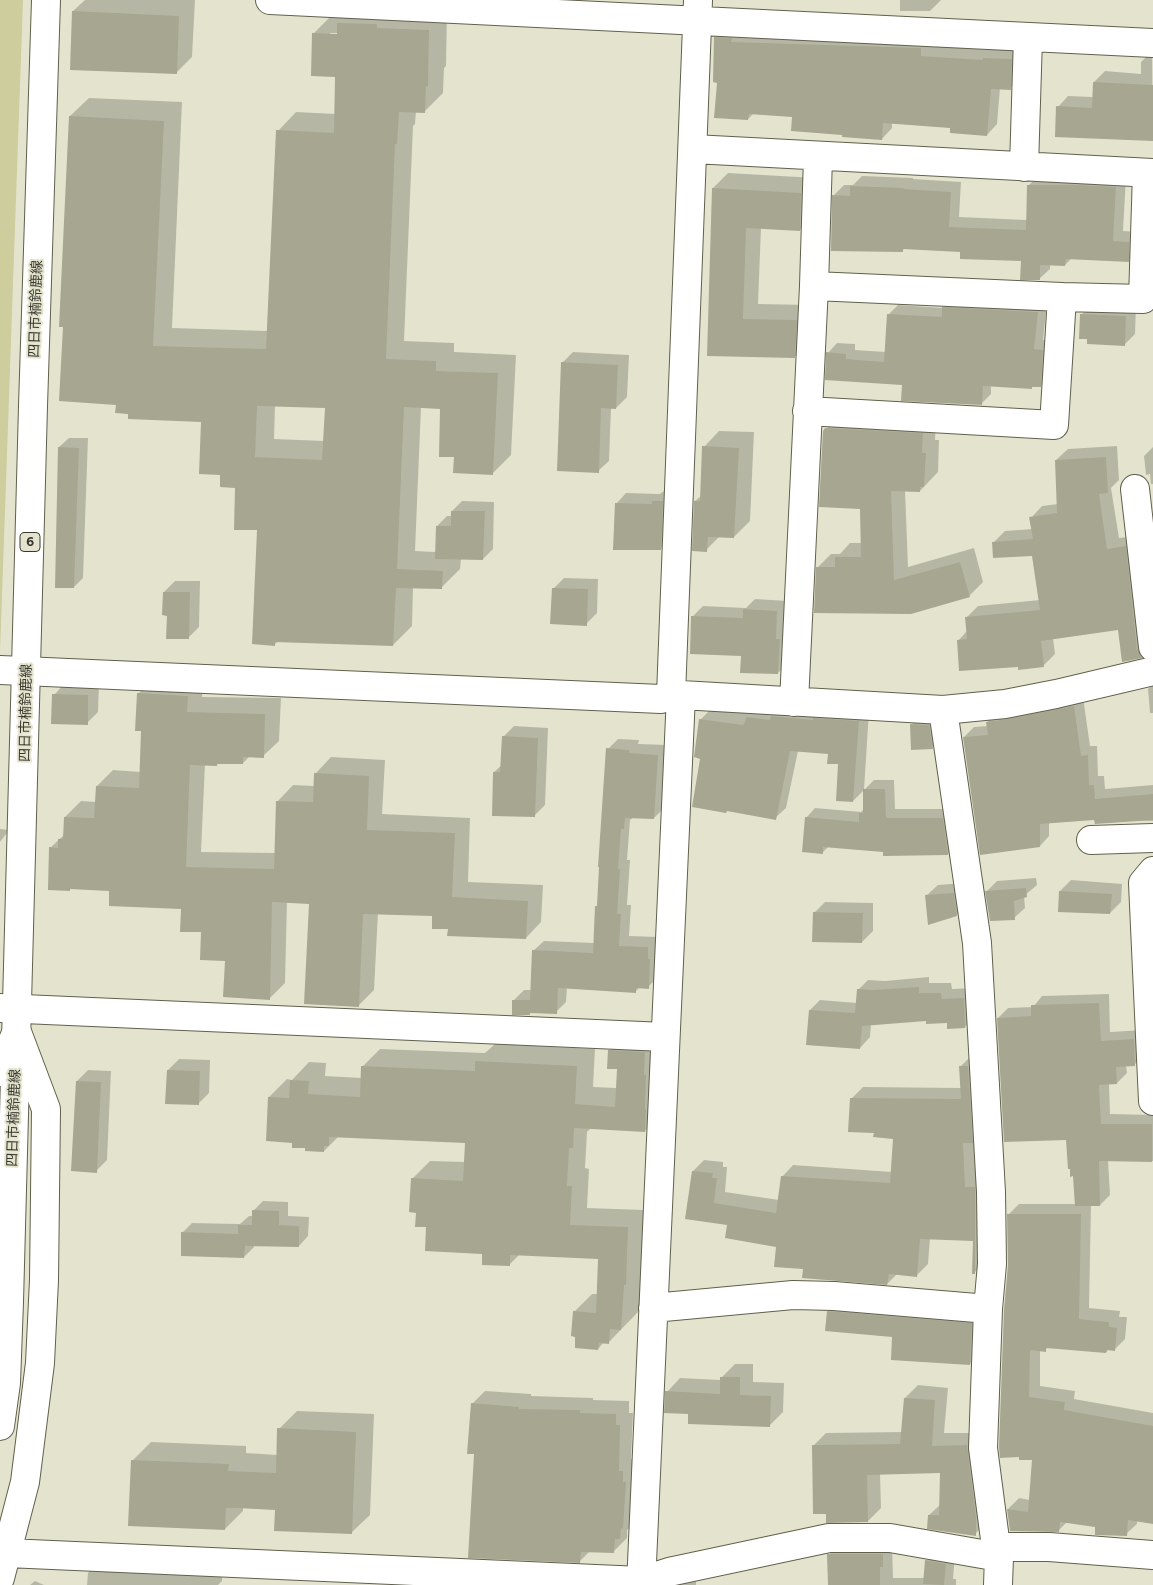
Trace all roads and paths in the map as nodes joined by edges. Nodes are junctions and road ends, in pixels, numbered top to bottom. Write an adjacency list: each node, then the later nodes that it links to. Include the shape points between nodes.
1 (46, 0): 17 (street, 四日市楠鈴鹿線 / 6)
2 (270, 0): 3 (street)
3 (454, 4): 4 (street)
4 (698, 10): 5 (street); 7 (street)
5 (1028, 37): 6 (street); 9 (street)
6 (1153, 43)
7 (693, 149): 8 (street); 19 (street)
8 (818, 157): 9 (street); 11 (street)
9 (1024, 167): 10 (street)
10 (1150, 173): 12 (street, via 1143,299)
11 (814, 286): 12 (street); 13 (street)
12 (1062, 297): 13 (street, via 1054,425)
13 (807, 411): 20 (street)
14 (1135, 489): 15 (street)
15 (1153, 647)
16 (0, 670): 17 (street)
17 (27, 671): 19 (street, via 651,698); 26 (street, 四日市楠鈴鹿線 / 6)
18 (1153, 671): 21 (street, via 1005,704)
19 (676, 695): 20 (street); 27 (street)
20 (794, 702): 21 (street)
21 (943, 710): 31 (street, via 977,943 991,1192 992,1264)
22 (1153, 838): 23 (street)
23 (1091, 840)
24 (1153, 871): 25 (street, via 1143,883)
25 (1150, 995): 29 (street)
26 (12, 1016): 27 (street); 28 (street, 四日市楠鈴鹿線 / 6); 35 (street, via 46,1109 44,1280 40,1363 25,1482)
27 (665, 1037): 30 (street)
28 (8, 1078): 32 (street, 四日市楠鈴鹿線 / 6, via 8,1343)
29 (1153, 1101)
30 (653, 1308): 31 (street, via 793,1294); 36 (street)
31 (988, 1309): 33 (street, via 983,1448)
32 (0, 1426)
33 (998, 1552): 34 (street, via 1049,1547); 36 (street, via 890,1538 829,1538 670,1572); 37 (street)
34 (1153, 1555)
35 (4, 1565): 36 (street)
36 (641, 1583)
37 (998, 1585)

